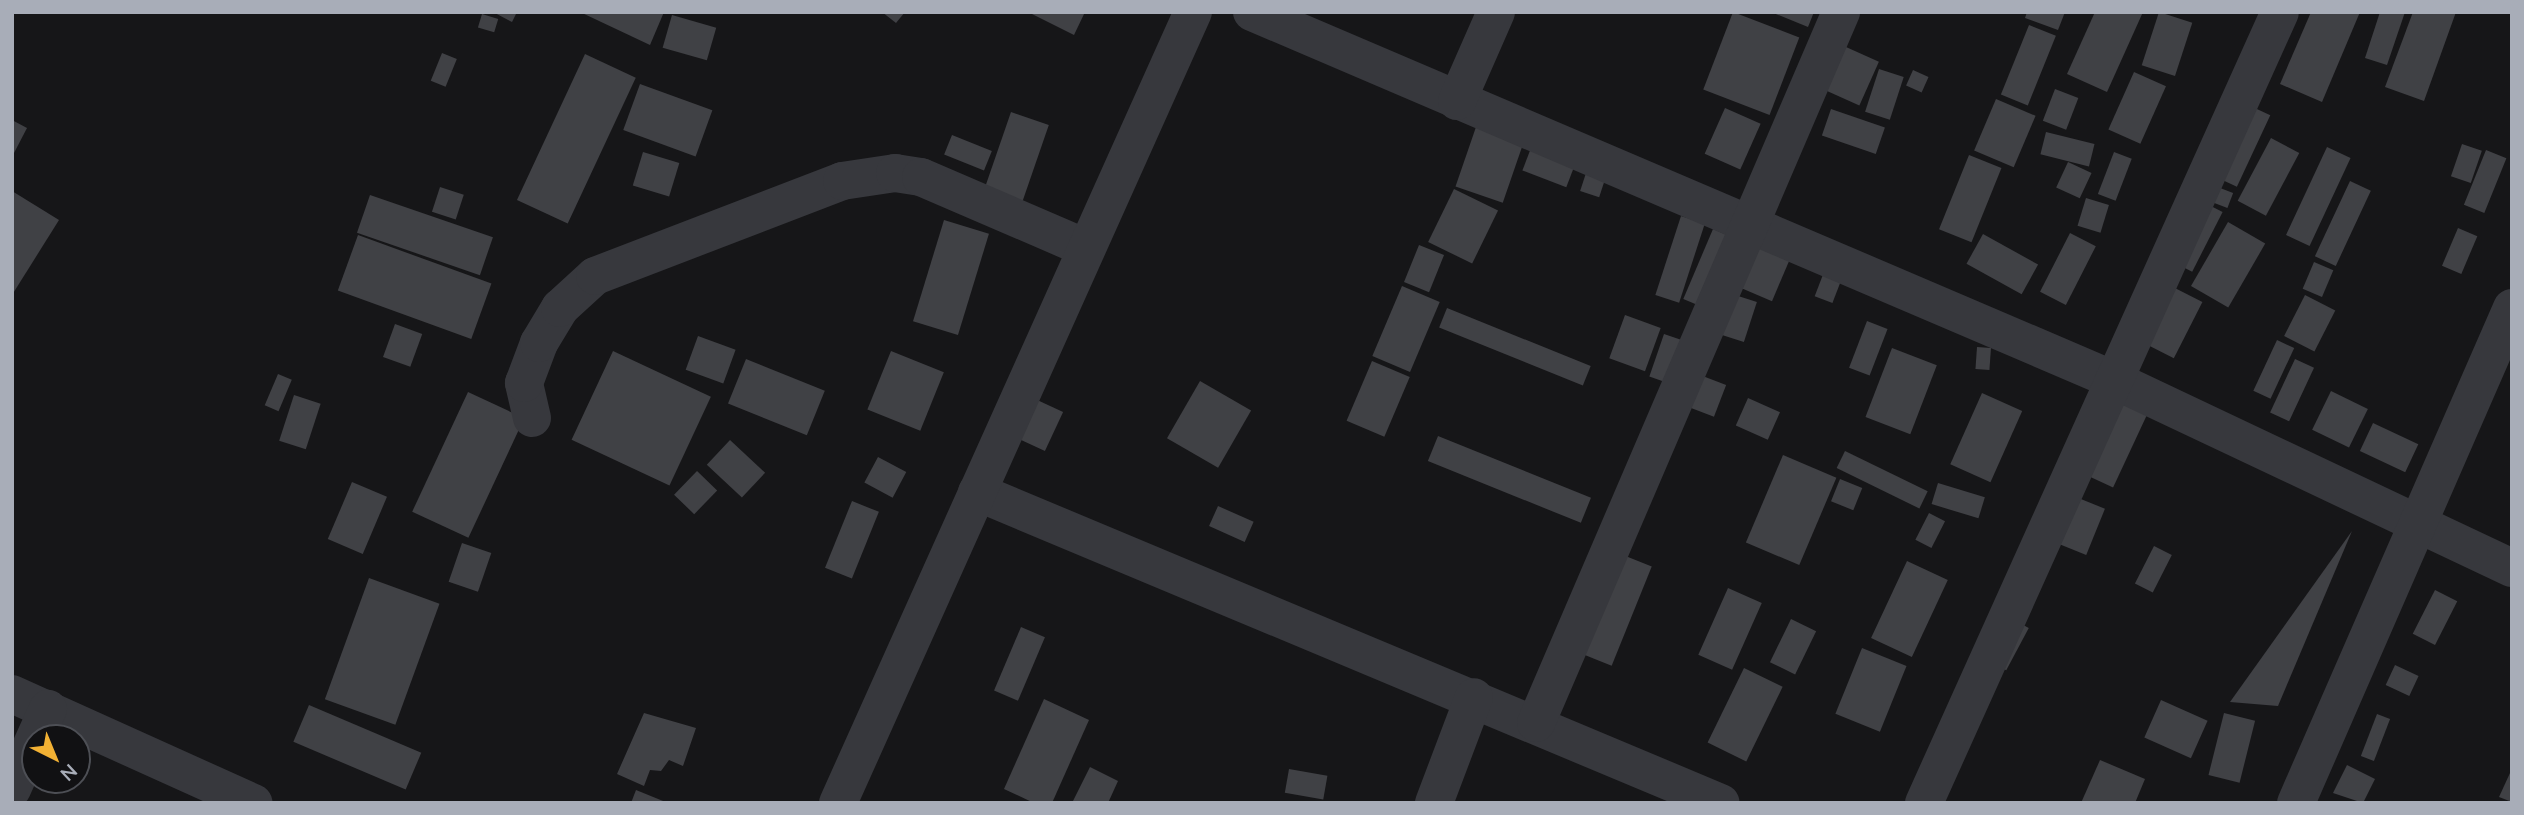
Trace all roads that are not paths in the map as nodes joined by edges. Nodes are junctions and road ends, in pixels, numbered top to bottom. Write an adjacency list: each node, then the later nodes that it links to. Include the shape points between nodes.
1 (1193, 12): 8 (street)
2 (1252, 12): 6 (street)
3 (1496, 12): 6 (street)
4 (1842, 12): 7 (street)
5 (2280, 12): 10 (street)
6 (1457, 101): 7 (street)
7 (1748, 229): 10 (street); 18 (street)
8 (1086, 248): 11 (street, via 921,177 895,173 842,181 594,276 560,309 539,343 524,383); 12 (street)
9 (2512, 308): 13 (street)
10 (2114, 380): 13 (street); 24 (street)
11 (532, 418)
12 (977, 492): 16 (street); 21 (street)
13 (2417, 525): 14 (street); 25 (street)
14 (2512, 568)
15 (12, 694): 17 (street)
16 (1474, 696): 18 (street); 22 (street)
17 (48, 709): 19 (street); 20 (street)
18 (1536, 723): 23 (street)
19 (12, 789)
20 (253, 803)
21 (838, 803)
22 (1434, 803)
23 (1721, 803)
24 (1924, 803)
25 (2296, 803)

